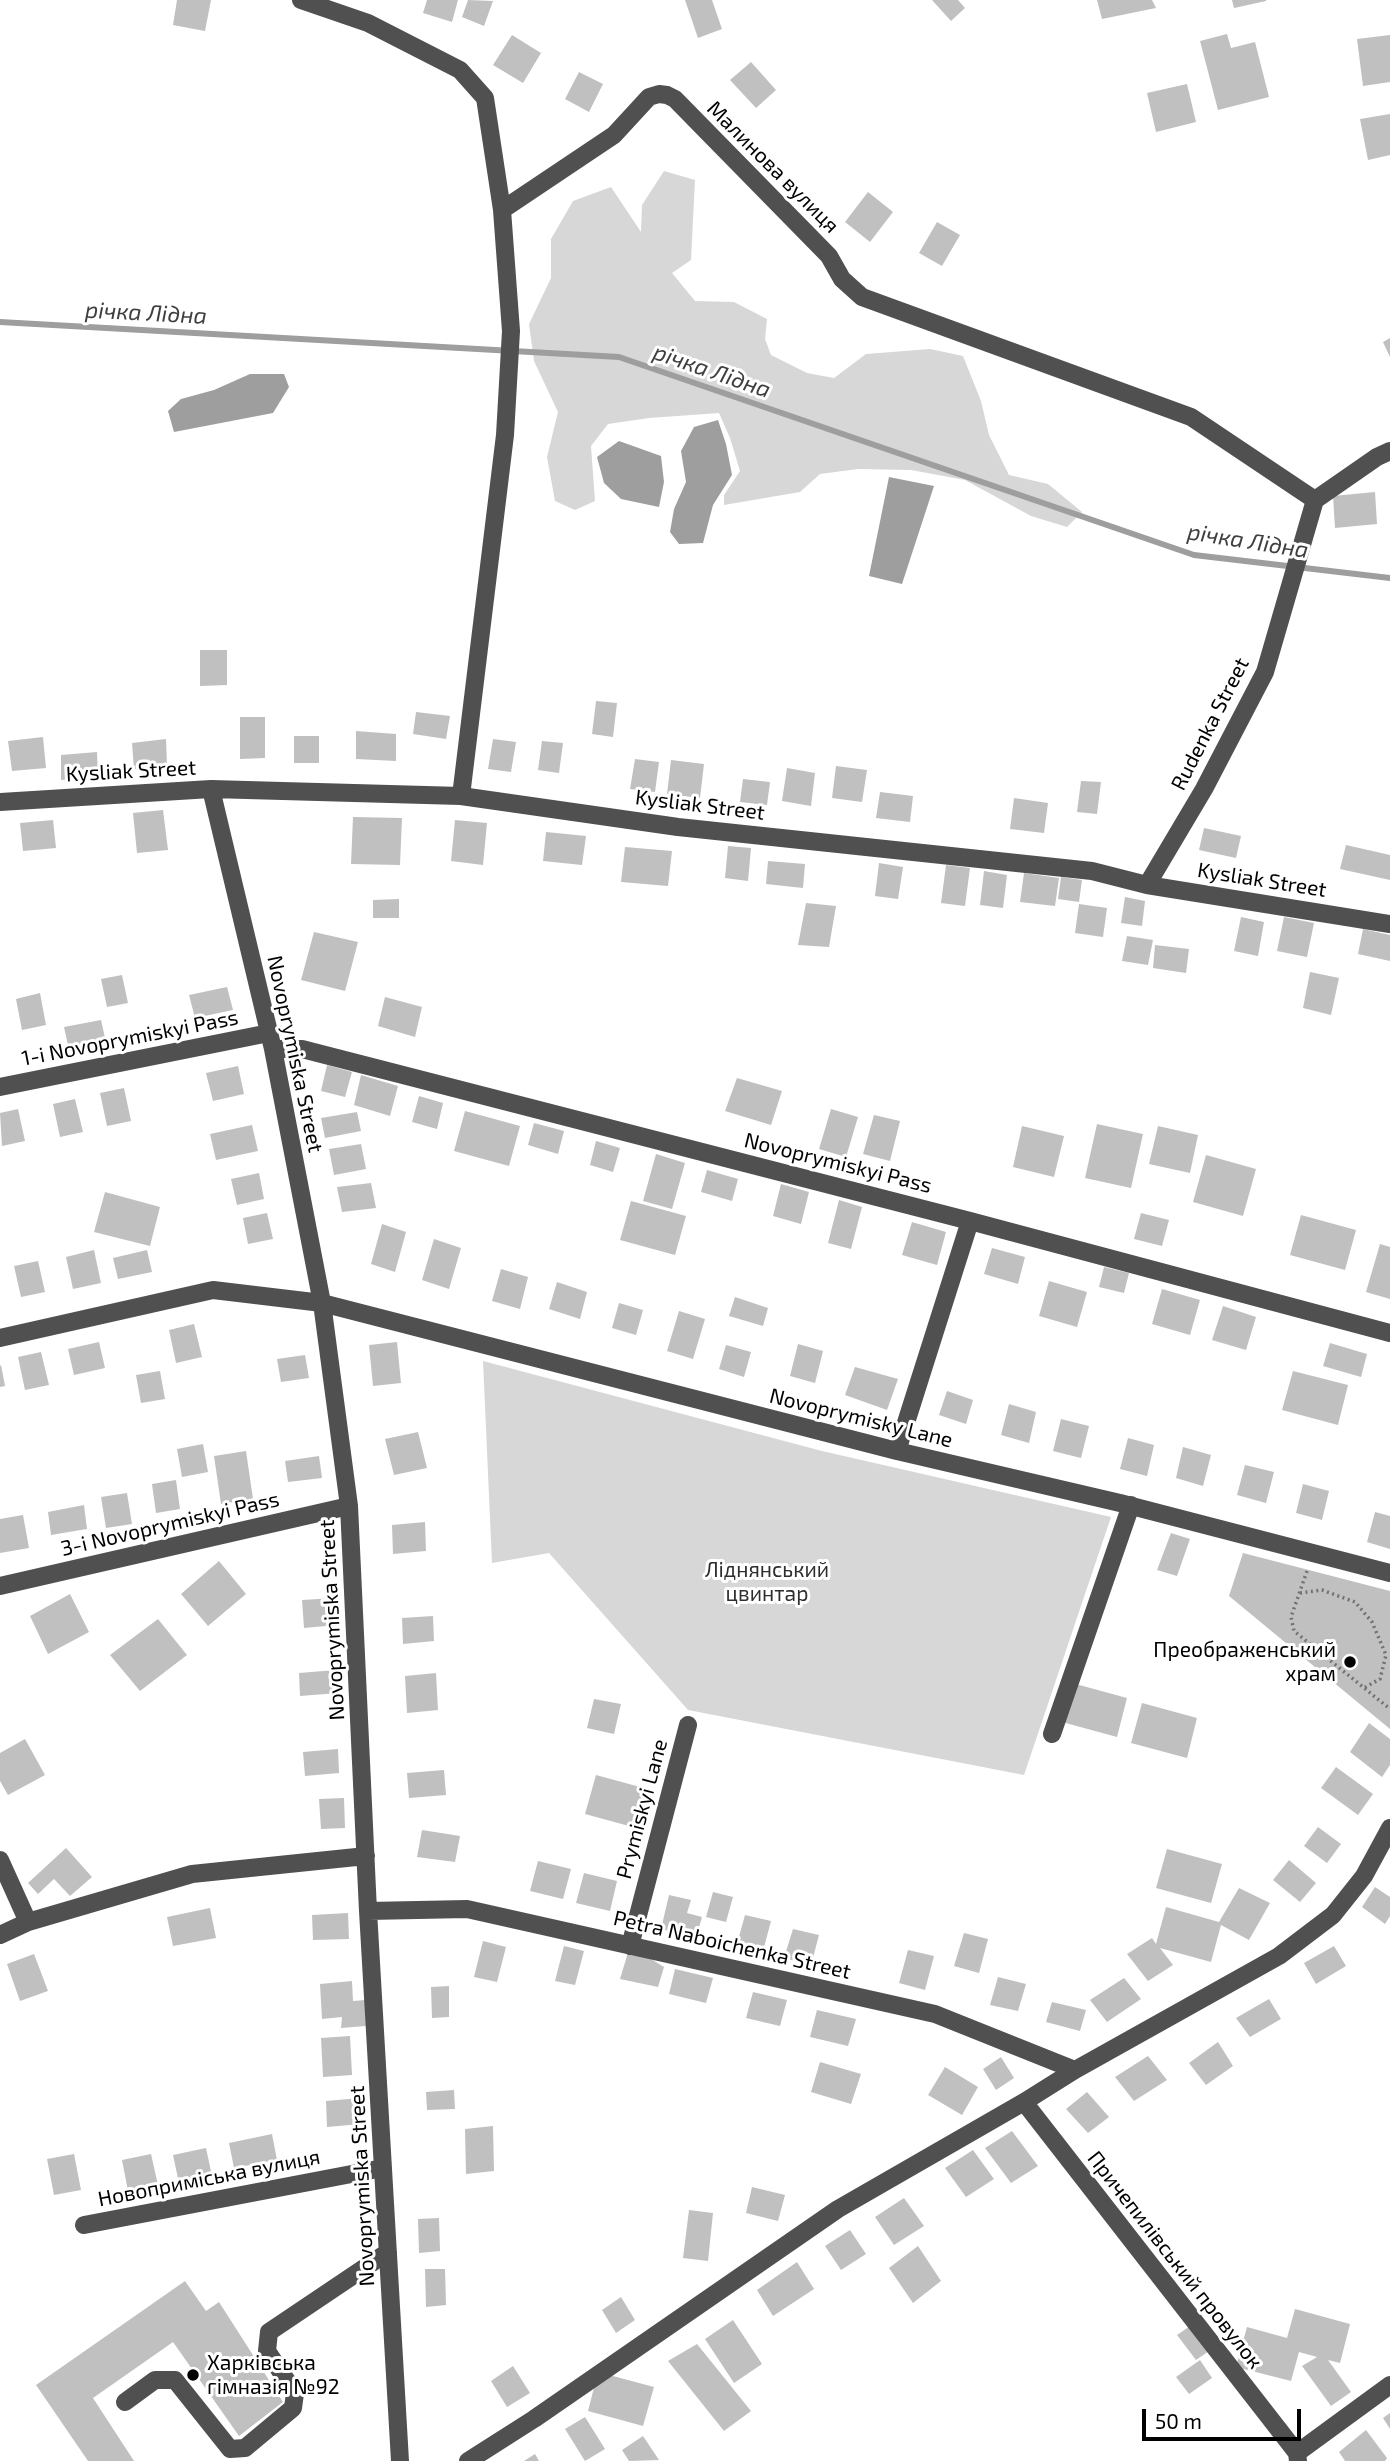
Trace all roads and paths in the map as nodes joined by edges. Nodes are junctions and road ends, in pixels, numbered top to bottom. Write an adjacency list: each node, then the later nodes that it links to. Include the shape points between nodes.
1 (301, 0): 2 (street, via 391,33 460,70 485,98)
2 (502, 210): 4 (street, Малинова вулиця, via 614,135 649,97 667,95 820,246 842,279 862,297 1191,417); 6 (street, via 511,331 505,435)
3 (1390, 451): 4 (street)
4 (1315, 500): 8 (street, Rudenka Street, via 1265,672)
5 (211, 789): 6 (street, Kysliak Street); 7 (street, Kysliak Street); 10 (street, Novoprymiska Street)
6 (461, 796): 8 (street, Kysliak Street, via 678,827 1092,871)
7 (0, 802)
8 (1147, 885): 9 (street, Kysliak Street)
9 (1390, 924)
10 (271, 1041): 11 (street, 1-i Novoprymiskyi Pass); 12 (street, Novoprymiskyi Pass); 13 (street, Novoprymiska Street)
11 (0, 1087)
12 (970, 1221): 14 (street, Novoprymiskyi Pass); 16 (street)
13 (322, 1303): 15 (street, via 213,1290); 16 (street, Novoprymisky Lane); 18 (street, Novoprymiska Street)
14 (1390, 1333)
15 (0, 1338)
16 (897, 1451): 17 (street, Novoprymisky Lane)
17 (1131, 1505): 19 (street, Novoprymisky Lane); 26 (street)
18 (349, 1506): 21 (street, 3-i Novoprymiskyi Pass); 28 (street, Novoprymiska Street)
19 (1313, 1553): 20 (street, Novoprymisky Lane); 22 (path)
20 (1390, 1573)
21 (0, 1586)
22 (1299, 1593): 23 (path, via 1291,1617 1294,1631); 23 (path, via 1322,1590 1355,1602 1372,1622 1386,1655 1380,1679)
23 (1364, 1688): 24 (path)
24 (1390, 1709)
25 (688, 1724): 33 (street, Prymiskyi Lane)
26 (1052, 1734)
27 (1390, 1828): 34 (street, via 1364,1876 1333,1915 1279,1956)
28 (366, 1856): 30 (street, Novoprymiska Street); 31 (street, via 192,1874)
29 (0, 1860): 31 (street)
30 (368, 1911): 33 (street, Petra Naboichenka Street, via 467,1909); 36 (street, Novoprymiska Street)
31 (29, 1922): 32 (street)
32 (0, 1935)
33 (631, 1946): 34 (street, Petra Naboichenka Street, via 935,2014)
34 (1075, 2070): 35 (street)
35 (1024, 2102): 41 (street, Причепилівський провулок); 43 (street, via 838,2209)
36 (383, 2168): 37 (street, Новоприміська вулиця); 38 (street, Novoprymiska Street)
37 (84, 2225)
38 (388, 2252): 40 (street, via 270,2332 267,2351 295,2393 293,2408 245,2448 230,2449 175,2380 155,2380); 42 (street, Novoprymiska Street)
39 (1390, 2385): 41 (street, Причепилівський провулок)
40 (125, 2402)
41 (1298, 2457)
42 (400, 2461)
43 (468, 2461)

